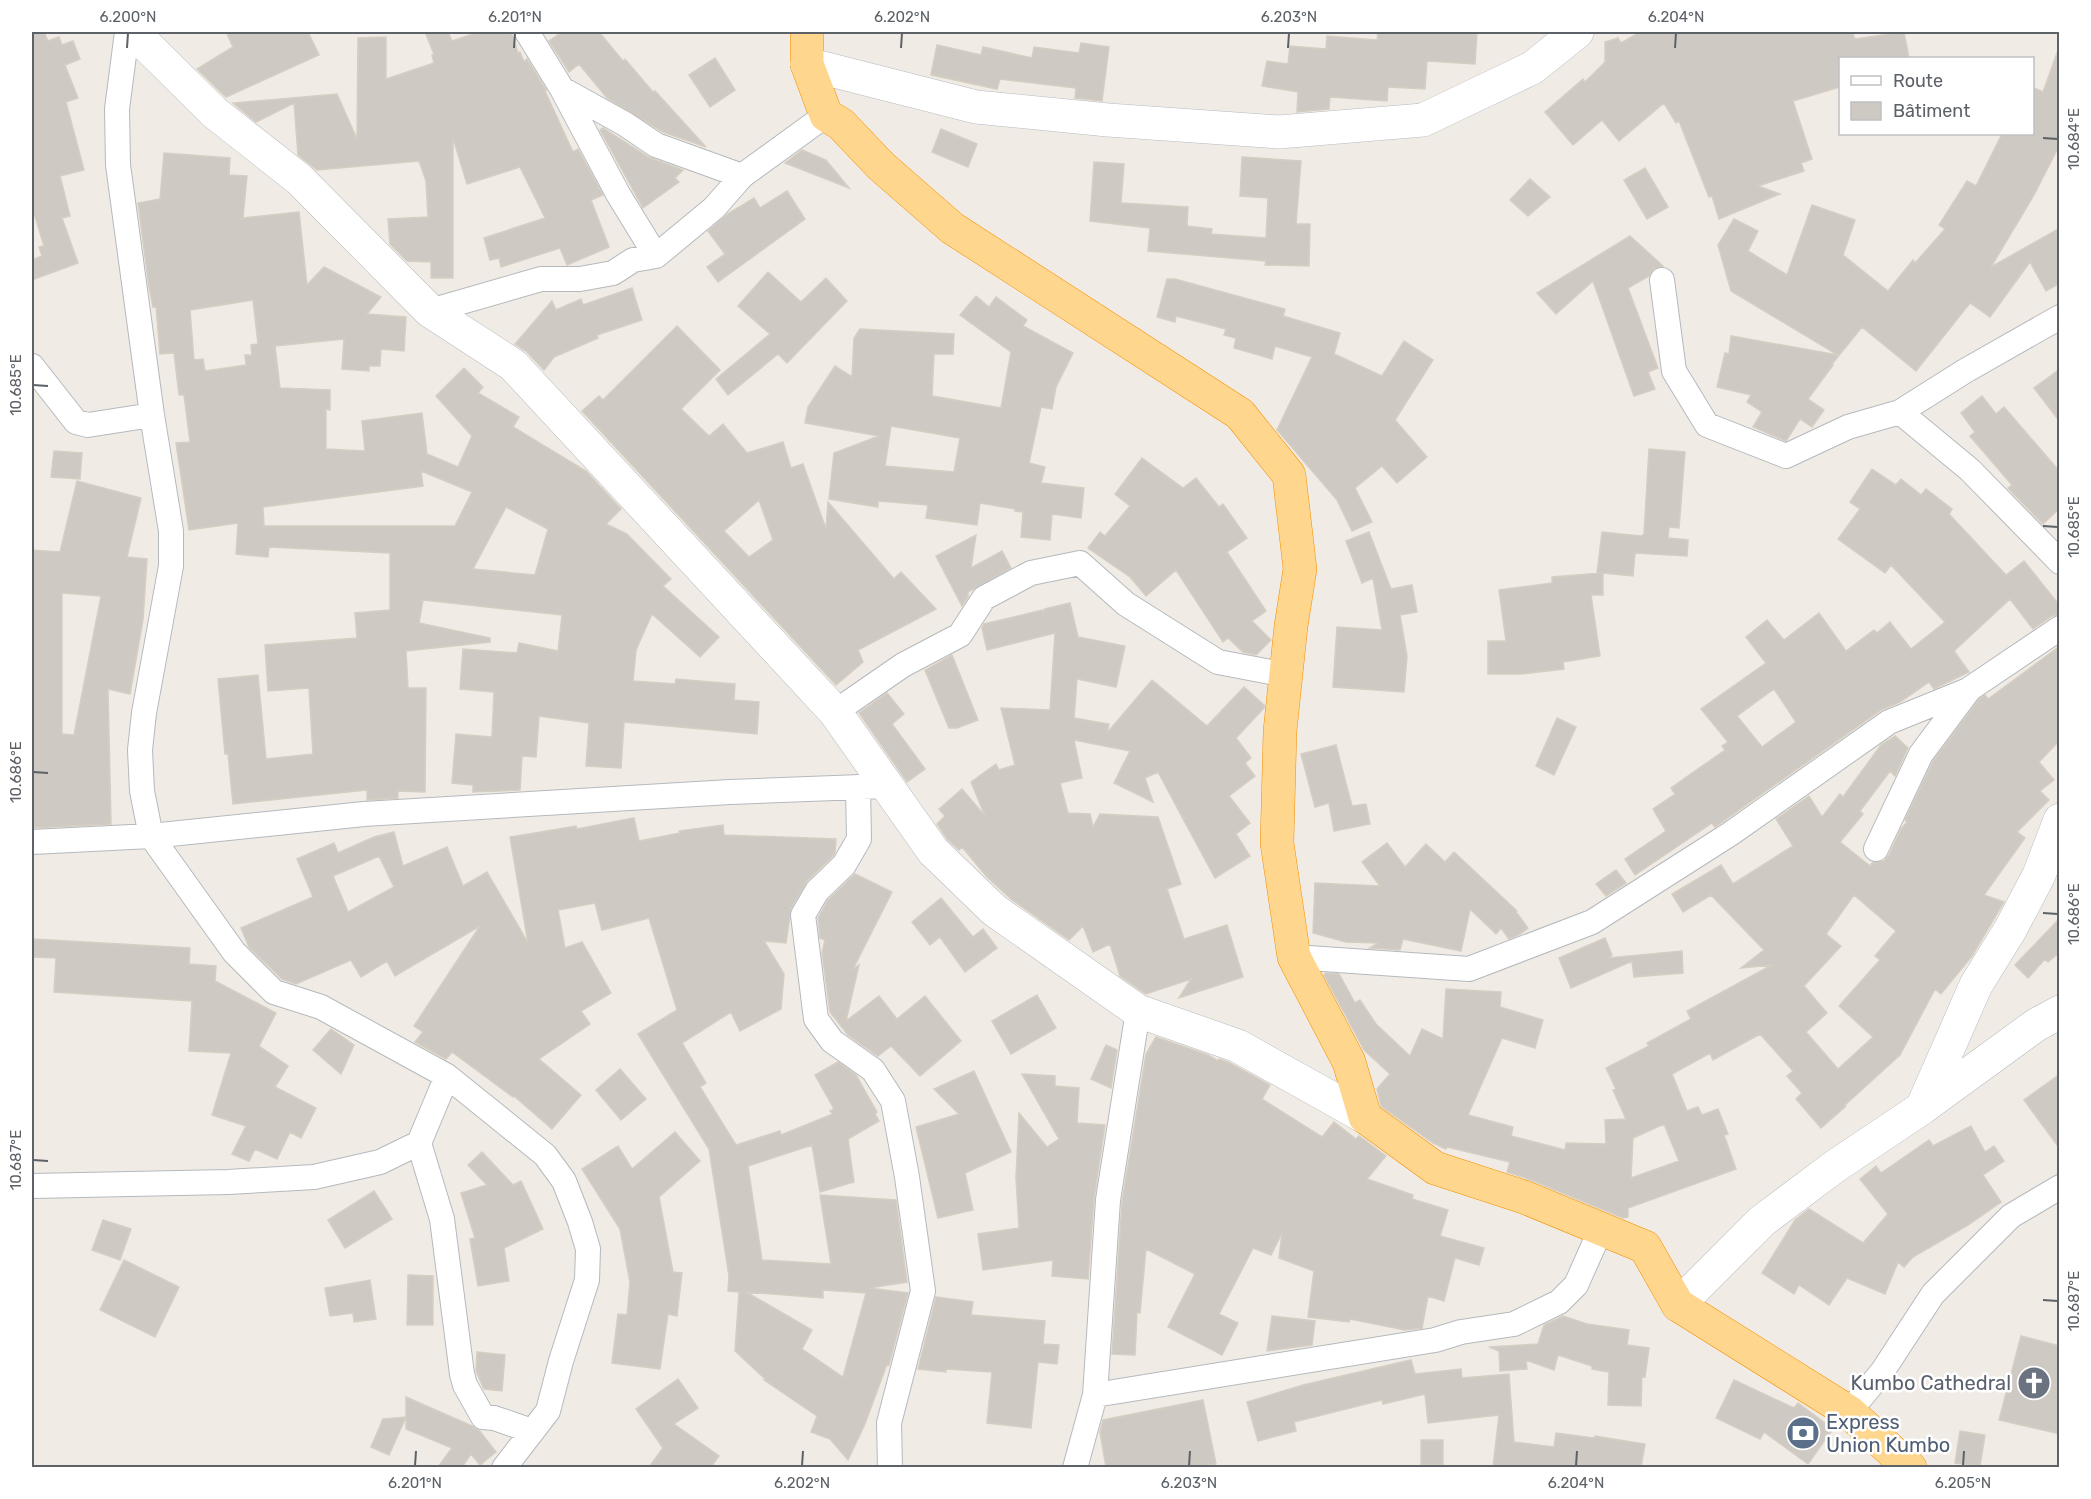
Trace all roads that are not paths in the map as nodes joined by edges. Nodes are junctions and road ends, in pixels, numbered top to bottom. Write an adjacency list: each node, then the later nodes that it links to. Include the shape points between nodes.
1 (127, 32): 16 (street, via 117,109 118,165)
2 (133, 32): 12 (street, via 215,113 299,179)
3 (527, 32): 7 (street)
4 (807, 32): 6 (highway)
5 (1577, 32): 6 (street, via 1532,68 1423,120 1279,132 976,107)
6 (807, 64): 8 (highway)
7 (562, 89): 9 (street, via 656,145); 10 (street)
8 (826, 115): 9 (street); 19 (highway, via 841,124 881,166 952,228 1240,414 1289,475 1300,568)
9 (742, 176): 10 (street, via 714,208)
10 (656, 256): 12 (street, via 633,260 613,273 580,279 541,279)
11 (1662, 280): 15 (street, via 1674,371 1707,425 1786,456 1848,428)
12 (430, 310): 21 (street, via 513,365)
13 (2060, 317): 15 (street)
14 (32, 366): 16 (street, via 76,422 88,425)
15 (1900, 412): 17 (street, via 1970,470)
16 (152, 415): 24 (street, via 171,531 171,566 140,750 142,791)
17 (2060, 562)
18 (2060, 628): 20 (street)
19 (1286, 675): 21 (street, via 1218,662 1126,604 1080,563 1031,573 984,598 960,635 903,665); 27 (highway, via 1277,843)
20 (1968, 690): 26 (street, via 1921,754); 27 (street, via 1890,722 1730,834 1592,922 1468,969)
21 (836, 712): 22 (street)
22 (872, 787): 24 (street, via 364,814); 28 (street, via 993,910); 42 (street, via 859,839 844,865 817,891 803,915 816,1019 832,1041 873,1070 893,1101 907,1178 924,1291 889,1423)
23 (2060, 820): 31 (street, via 2039,875 1976,985)
24 (151, 836): 25 (street); 30 (street, via 234,952 274,992 321,1007)
25 (32, 842)
26 (1876, 849)
27 (1294, 957): 32 (highway, via 1349,1062)
28 (1138, 1011): 32 (street, via 1238,1046); 38 (street, via 1108,1200)
29 (2060, 1012): 31 (street, via 2036,1025)
30 (447, 1076): 33 (street); 40 (street, via 545,1155 564,1181 588,1249 588,1280 548,1411)
31 (1922, 1108): 37 (street, via 1762,1221)
32 (1365, 1117): 36 (highway, via 1435,1168 1524,1197)
33 (419, 1143): 34 (street, via 380,1162 314,1177); 40 (street, via 442,1219 465,1385 483,1417)
34 (32, 1186)
35 (2060, 1187): 39 (street, via 2011,1216 1933,1294 1882,1372)
36 (1601, 1229): 37 (highway, via 1645,1247); 38 (street, via 1576,1285 1559,1302 1514,1324)
37 (1678, 1305): 39 (highway)
38 (1095, 1395): 43 (street)
39 (1849, 1412): 44 (highway)
40 (532, 1431): 41 (street)
41 (504, 1467)
42 (890, 1467)
43 (1075, 1467)
44 (1910, 1467)

